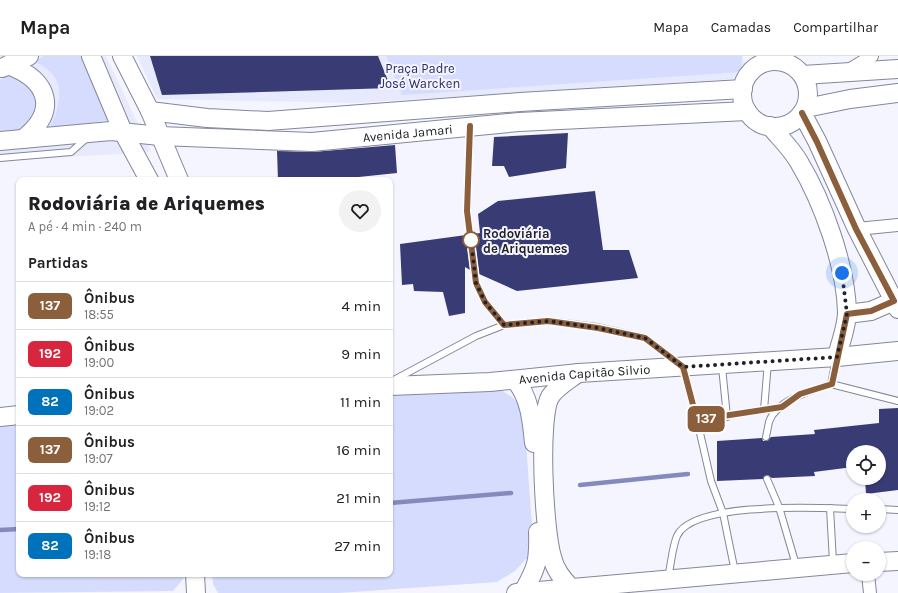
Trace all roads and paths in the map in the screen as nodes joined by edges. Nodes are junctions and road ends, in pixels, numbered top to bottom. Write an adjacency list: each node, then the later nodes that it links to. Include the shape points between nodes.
1 (29, 56): 7 (main road)
2 (91, 56): 20 (main road)
3 (122, 56): 14 (main road)
4 (872, 56): 9 (street)
5 (787, 60): 6 (main road, via 760,66); 10 (main road)
6 (750, 64): 11 (main road)
7 (4, 67): 22 (main road, via 22,70 33,79 41,89 44,100 45,111 36,129)
8 (898, 69): 9 (main road)
9 (844, 73): 10 (main road)
10 (802, 76): 13 (main road, via 807,86 808,97)
11 (743, 88): 15 (main road); 16 (main road, Avenida Jamari)
12 (898, 94): 13 (main road, via 850,98)
13 (804, 110): 18 (main road, via 788,124); 29 (main road)
14 (150, 111): 16 (main road, Avenida Jamari, via 207,118 268,121); 21 (main road)
15 (747, 111): 17 (main road, Avenida Jamari); 18 (main road, via 753,118)
16 (306, 119): 24 (main road)
17 (470, 126): 24 (main road, Avenida Jamari); 32 (lane, via 467,211 476,283 485,302)
18 (770, 126): 31 (main road, via 788,145 799,162 828,228 840,262)
19 (93, 132): 20 (main road, Avenida Jamari); 22 (main road, Avenida Jamari); 25 (lane, via 71,152)
20 (123, 132): 21 (main road, Avenida Jamari); 26 (main road)
21 (160, 136): 24 (main road, Avenida Jamari); 27 (main road)
22 (22, 139): 23 (main road, Avenida Jamari)
23 (0, 141)
24 (307, 142)
25 (0, 158)
26 (147, 177)
27 (178, 177)
28 (898, 225): 29 (street)
29 (856, 229): 30 (main road)
30 (896, 305): 31 (main road)
31 (847, 314): 34 (main road)
32 (504, 325): 37 (lane, via 548,321 645,338); 39 (lane, via 476,336)
33 (898, 351): 34 (main road, Avenida Capitão Silvio)
34 (837, 357): 35 (main road, Avenida Capitão Silvio); 41 (lane)
35 (768, 361): 36 (main road, Avenida Capitão Silvio); 45 (lane)
36 (722, 364): 37 (main road, Avenida Capitão Silvio); 48 (lane)
37 (683, 367): 38 (main road, Avenida Capitão Silvio); 49 (lane)
38 (579, 373): 40 (main road, Avenida Capitão Silvio); 67 (main road, via 551,396 544,421 549,545 555,568)
39 (393, 380)
40 (515, 380): 42 (main road, Avenida Capitão Silvio); 69 (main road, via 524,394 532,418 538,540 538,560 534,574)
41 (832, 384): 43 (lane); 44 (lane, via 800,394)
42 (393, 386)
43 (898, 401)
44 (782, 407): 45 (lane); 50 (lane, via 770,420)
45 (764, 410): 48 (lane)
46 (16, 415): 47 (main road)
47 (0, 417)
48 (727, 417): 49 (lane)
49 (697, 420): 57 (lane, via 711,481)
50 (766, 437)
51 (767, 478): 52 (lane)
52 (779, 507): 53 (lane); 57 (lane); 62 (lane)
53 (830, 508): 54 (lane); 61 (lane)
54 (846, 509)
55 (886, 509): 56 (lane)
56 (898, 510)
57 (723, 513): 63 (lane); 65 (lane, via 690,522 678,535)
58 (898, 561): 59 (main road)
59 (886, 562)
60 (846, 564): 61 (main road)
61 (833, 565): 62 (main road)
62 (796, 567): 63 (main road)
63 (735, 574): 65 (main road)
64 (195, 577): 68 (main road)
65 (667, 580): 67 (main road)
66 (869, 581): 70 (street)
67 (571, 588): 69 (main road)
68 (196, 593)
69 (520, 593)
70 (870, 593)

